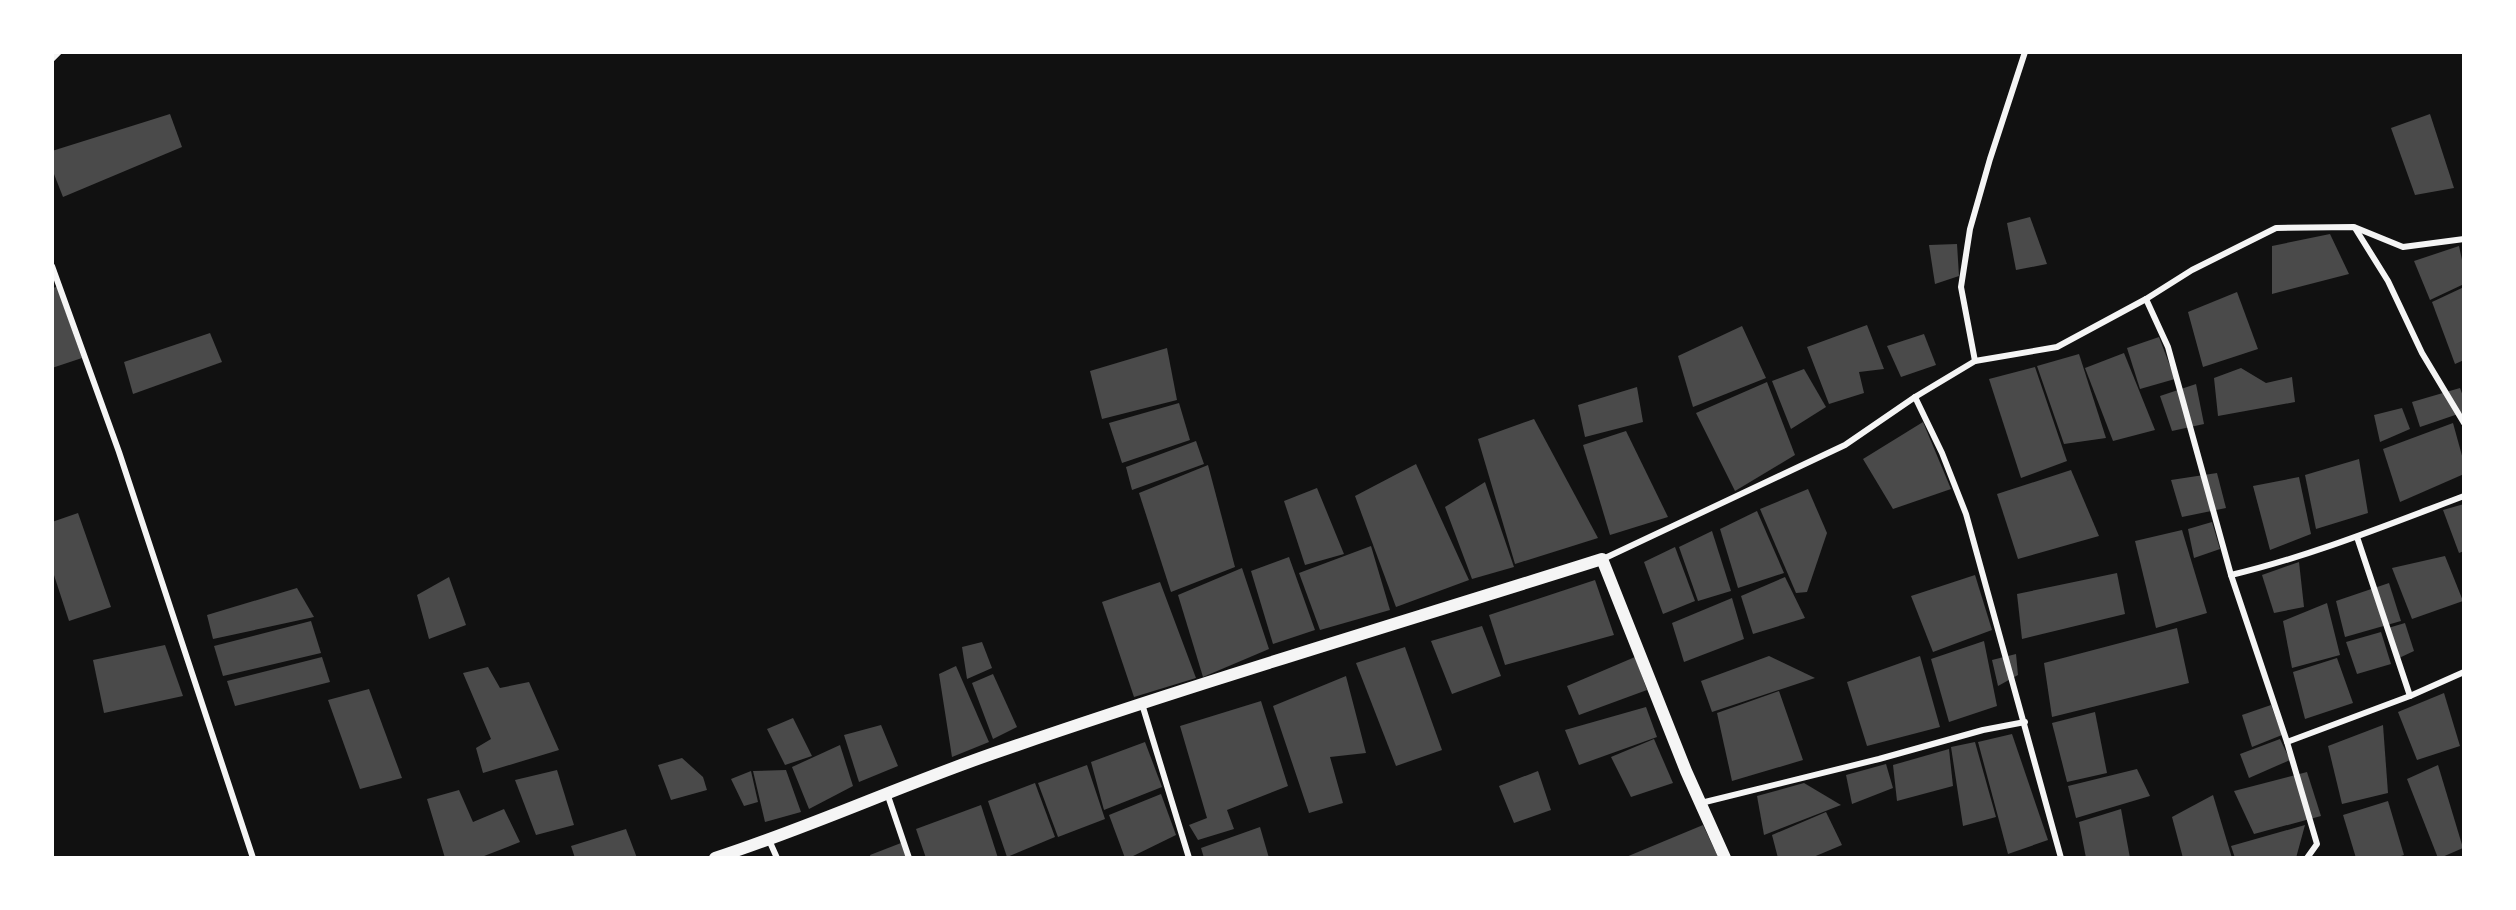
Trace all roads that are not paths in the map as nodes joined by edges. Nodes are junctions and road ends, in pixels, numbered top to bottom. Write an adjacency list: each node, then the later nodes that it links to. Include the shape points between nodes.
1 (60, 52): 3 (street)
2 (2025, 52): 8 (street, via 1970,229 1961,287)
3 (52, 59)
4 (2354, 227): 5 (street, via 2403,247); 7 (street, via 2277,228 2192,270); 10 (street, via 2388,281 2422,352)
5 (2463, 238)
6 (52, 266): 23 (street)
7 (2146, 299): 8 (street, via 2057,347); 14 (street, via 2168,347)
8 (1975, 361): 9 (street)
9 (1915, 397): 13 (street, via 1845,446); 18 (street, via 1966,513)
10 (2463, 423)
11 (2463, 496): 12 (street)
12 (2357, 537): 14 (street); 16 (street)
13 (1602, 560): 17 (main road); 21 (main road)
14 (2231, 575): 19 (street)
15 (2463, 672): 16 (street)
16 (2410, 696): 19 (street)
17 (1142, 703): 20 (main road); 27 (street)
18 (2025, 722): 21 (street); 29 (street)
19 (2287, 742): 30 (street, via 2317,844)
20 (887, 793): 22 (main road); 26 (street)
21 (1700, 803): 28 (main road)
22 (769, 840): 24 (main road); 25 (street)
23 (253, 858)
24 (716, 858)
25 (777, 858)
26 (909, 858)
27 (1189, 858)
28 (1725, 858)
29 (2061, 858)
30 (2307, 858)

